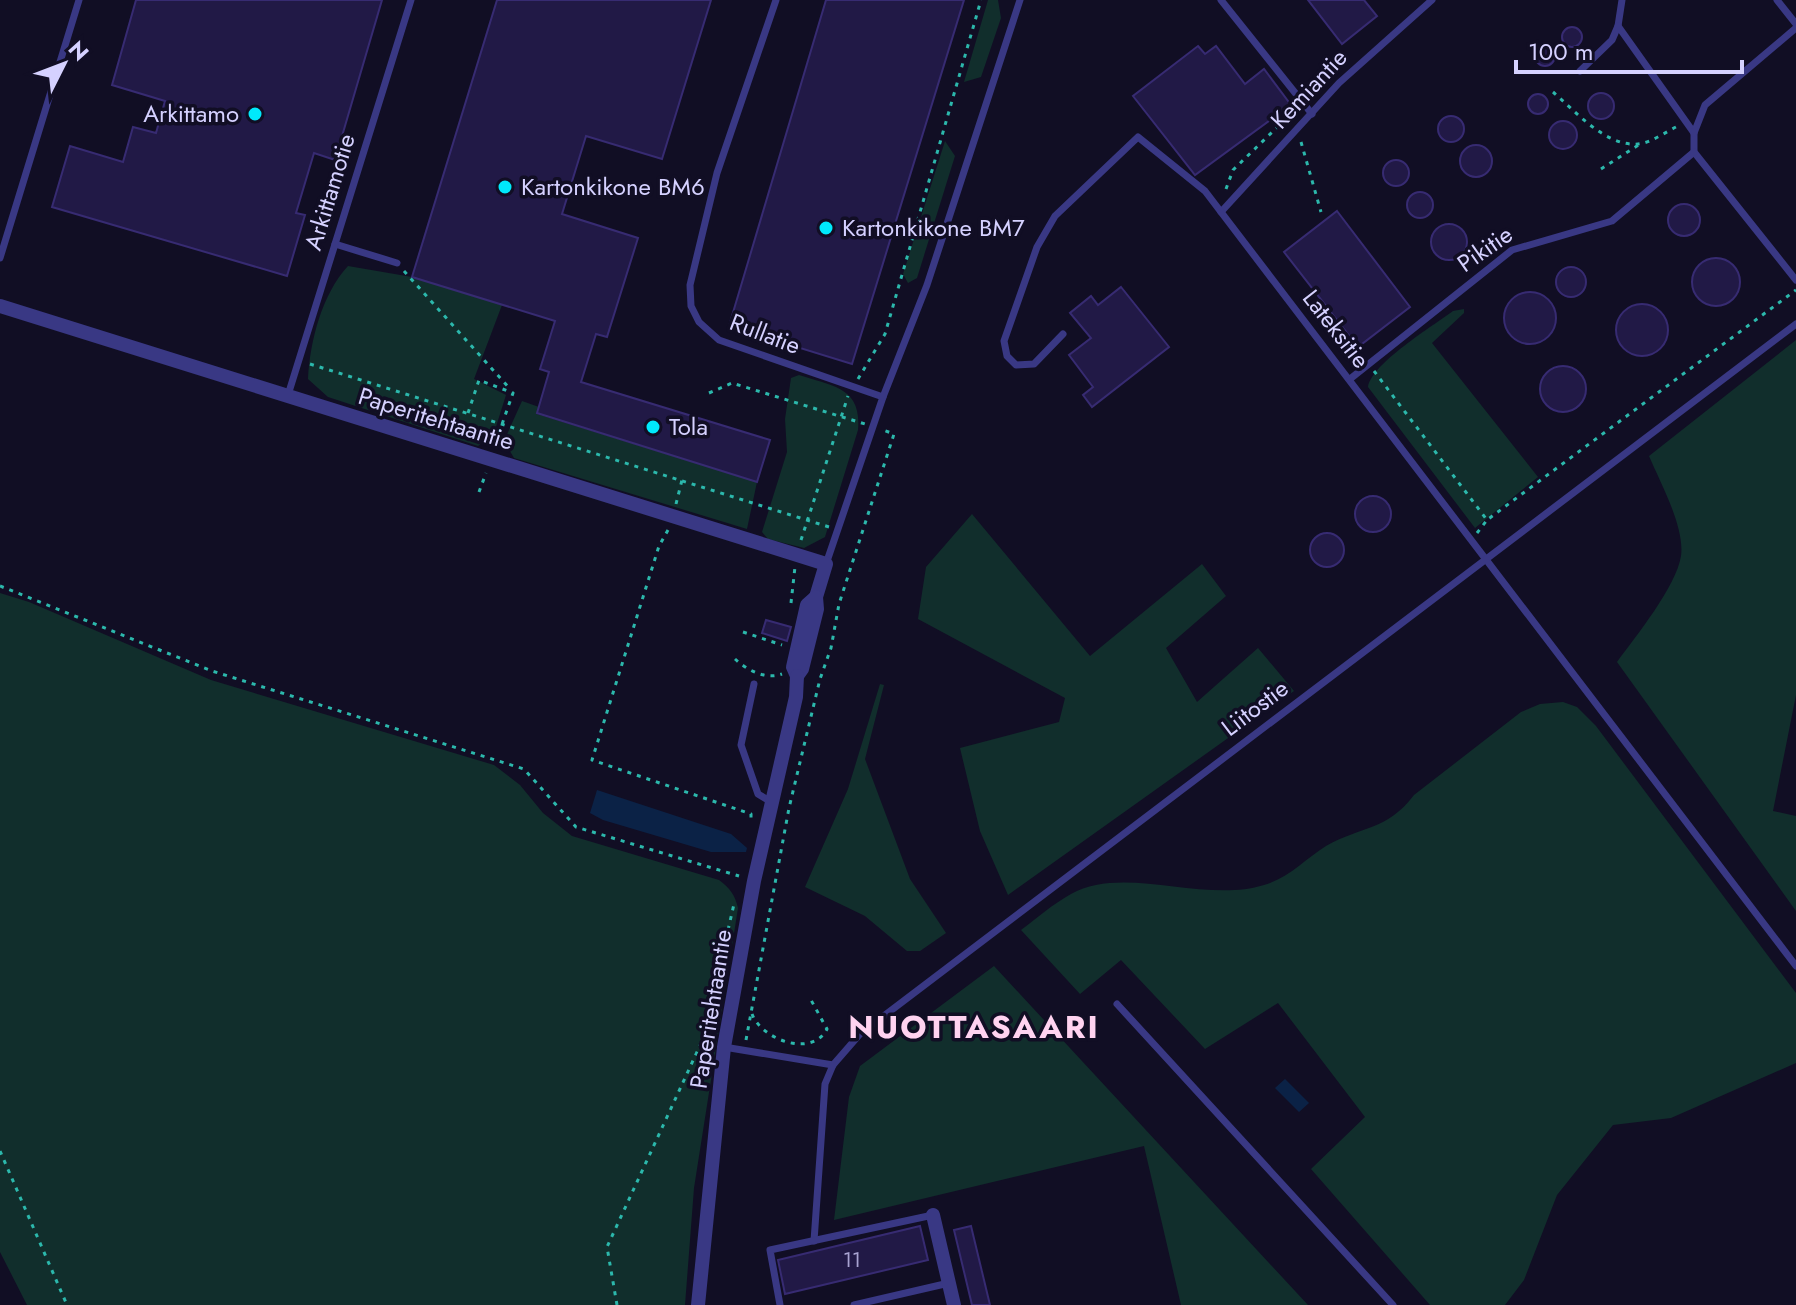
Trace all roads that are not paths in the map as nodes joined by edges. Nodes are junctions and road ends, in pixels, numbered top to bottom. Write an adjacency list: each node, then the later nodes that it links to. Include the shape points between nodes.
1 (79, 0): 17 (lane)
2 (411, 0): 16 (lane, Arkittamotie)
3 (776, 0): 25 (lane, Rullatie, via 717,173 690,285 691,306 719,340)
4 (1020, 0): 25 (lane, via 927,285)
5 (1221, 0): 12 (lane)
6 (1432, 0): 12 (lane, Kemiantie, via 1366,57)
7 (1622, 0): 9 (lane)
8 (1777, 0): 10 (lane)
9 (1618, 26): 11 (lane, via 1612,40); 13 (lane)
10 (1796, 26): 13 (lane, via 1705,105)
11 (1580, 71)
12 (1312, 114): 15 (lane, Kemiantie)
13 (1694, 133): 14 (lane)
14 (1694, 152): 19 (lane); 23 (lane, Pikitie, via 1612,221 1512,250)
15 (1221, 212): 22 (lane, Lateksitie, via 1205,191 1138,137 1055,216 1037,247 1004,341 1007,356 1016,365 1034,364); 23 (lane, Lateksitie)
16 (335, 244): 18 (lane); 24 (lane, Arkittamotie)
17 (0, 258)
18 (397, 263)
19 (1796, 280)
20 (0, 306): 24 (street, Paperitehtaantie)
21 (1796, 324): 26 (lane, Liitostie)
22 (1063, 334)
23 (1350, 379): 26 (lane, Lateksitie)
24 (288, 395): 27 (street, Paperitehtaantie)
25 (883, 397): 27 (lane)
26 (1488, 559): 30 (lane, Lateksitie); 33 (lane, Liitostie, via 860,1034)
27 (826, 564): 29 (street, Paperitehtaantie, via 816,597 807,605 790,675 796,697)
28 (754, 684): 29 (lane, via 741,745 758,794)
29 (771, 802): 32 (street, Paperitehtaantie)
30 (1796, 966)
31 (1117, 1004): 41 (lane)
32 (724, 1047): 33 (lane); 37 (street, Paperitehtaantie)
33 (833, 1065): 35 (lane, via 825,1084)
34 (933, 1215): 35 (lane); 36 (street)
35 (814, 1241): 38 (lane, via 770,1250)
36 (949, 1283): 39 (lane); 40 (street)
37 (698, 1305)
38 (780, 1305)
39 (854, 1305)
40 (954, 1305)
41 (1393, 1305)

